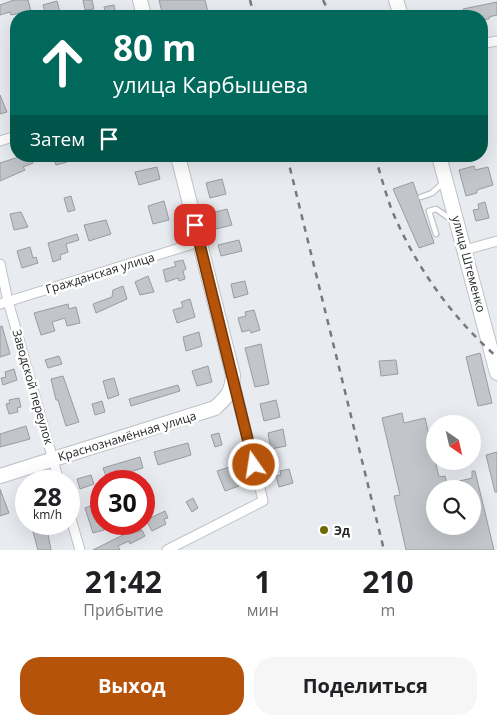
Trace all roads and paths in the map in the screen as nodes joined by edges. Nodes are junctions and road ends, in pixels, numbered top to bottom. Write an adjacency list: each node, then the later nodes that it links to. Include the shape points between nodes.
1 (180, 162): 8 (main road)
2 (441, 162): 3 (main road, улица Штеменко)
3 (446, 181): 4 (lane, via 432,193); 5 (main road, улица Штеменко)
4 (421, 196)
5 (458, 223): 6 (lane, via 436,209 429,211); 9 (main road, улица Штеменко)
6 (436, 234)
7 (497, 241): 9 (street)
8 (200, 242): 11 (street, Гражданская улица); 13 (main road)
9 (465, 250): 12 (main road, улица Штеменко)
10 (0, 264): 11 (street, Заводской переулок)
11 (4, 302): 14 (street, Заводской переулок)
12 (497, 373)
13 (233, 375): 14 (main road, Краснознамённая улица, via 232,390 215,408); 19 (street, via 263,501)
14 (53, 459): 15 (street, Заводской переулок); 16 (main road, Краснознамённая улица)
15 (56, 470)
16 (0, 476)
17 (76, 535): 18 (street)
18 (80, 550)
19 (167, 550)

